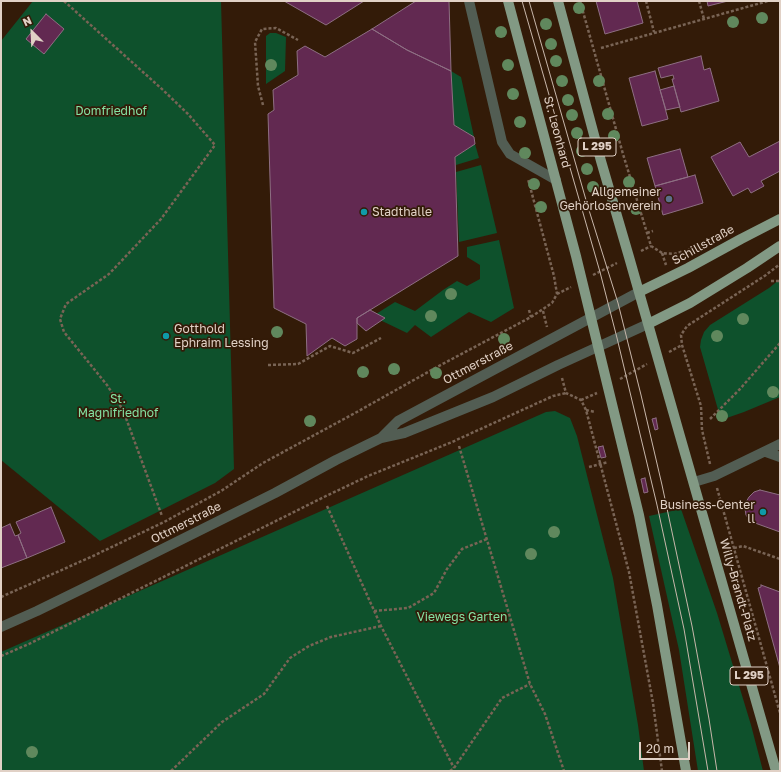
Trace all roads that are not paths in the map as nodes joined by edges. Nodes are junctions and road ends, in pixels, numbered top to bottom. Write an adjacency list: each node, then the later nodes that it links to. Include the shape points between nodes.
1 (469, 1): 4 (street, via 502,142 510,154)
2 (508, 1): 4 (main road, St. Leonhard)
3 (558, 1): 7 (main road, L 295)
4 (556, 180): 8 (main road, St. Leonhard)
5 (780, 219): 7 (main road, Schillstraße)
6 (780, 246): 9 (main road, via 690,303)
7 (639, 292): 8 (street, Ottmerstraße); 9 (main road, L 295)
8 (591, 317): 10 (main road, St. Leonhard); 11 (street, Ottmerstraße, via 398,420)
9 (648, 324): 10 (street, Ottmerstraße); 15 (main road, Willy-Brandt-Platz / L 295)
10 (598, 347): 11 (street, Ottmerstraße, via 493,397 404,433); 17 (main road, via 639,515)
11 (381, 438): 16 (street, Ottmerstraße, via 275,493)
12 (780, 444): 13 (street)
13 (766, 452): 14 (street); 15 (street, via 714,476)
14 (780, 457)
15 (694, 482): 18 (main road, Willy-Brandt-Platz / L 295)
16 (1, 627)
17 (686, 771)
18 (776, 771)

